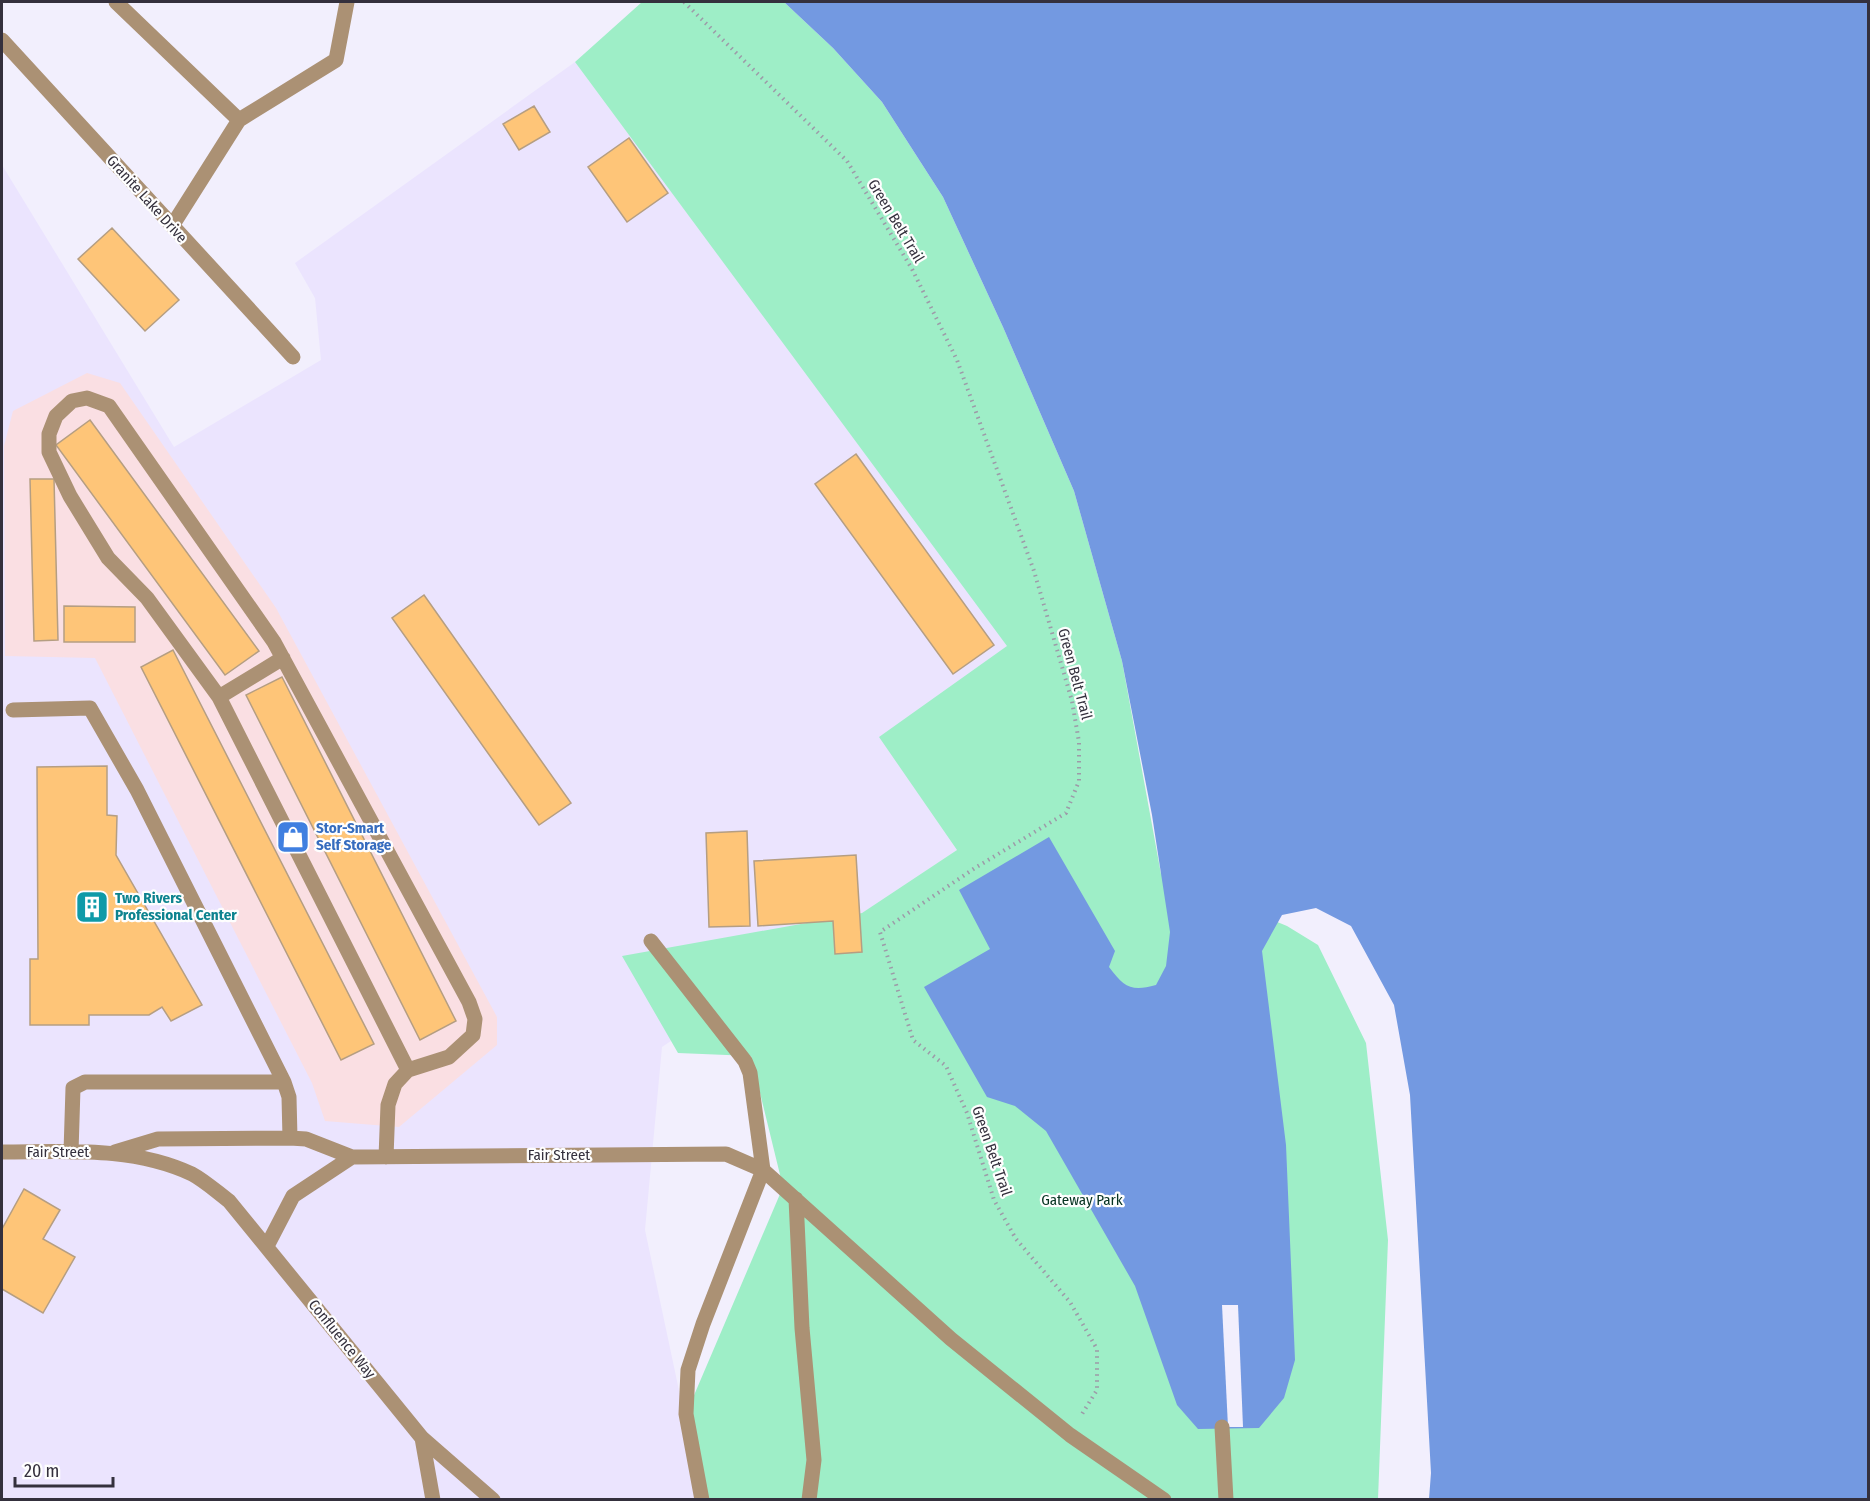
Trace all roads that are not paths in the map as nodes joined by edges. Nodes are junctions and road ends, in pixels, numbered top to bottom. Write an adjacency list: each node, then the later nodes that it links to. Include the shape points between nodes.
1 (116, 2): 4 (street)
2 (347, 2): 4 (street, via 336,60)
3 (2, 40): 5 (street, Granite Lake Drive)
4 (239, 120): 5 (street)
5 (172, 226): 6 (street, Granite Lake Drive)
6 (293, 357)
7 (283, 658): 8 (street); 8 (street, via 109,406 87,398 72,401 56,416 49,434 49,452 70,496 108,558 147,598); 11 (street, via 475,1019 473,1035 449,1057)
8 (219, 696): 11 (street)
9 (13, 710): 12 (street, via 90,708 137,790)
10 (651, 941): 19 (street, via 746,1061)
11 (408, 1070): 18 (street, via 395,1084 388,1105)
12 (284, 1082): 13 (street, via 289,1097); 15 (street, via 85,1082 73,1088)
13 (290, 1138): 16 (street, Fair Street, via 158,1139); 17 (street, Fair Street, via 306,1139)
14 (2, 1152): 15 (street, Fair Street)
15 (71, 1152): 16 (street, Fair Street)
16 (115, 1152): 20 (street, Fair Street)
17 (352, 1157): 18 (street, Fair Street); 22 (street, via 292,1196)
18 (386, 1157): 19 (street, Fair Street, via 726,1154)
19 (764, 1170): 21 (street, Fair Street); 27 (street, via 688,1370 686,1414)
20 (194, 1175): 22 (street, Confluence Way, via 229,1201)
21 (796, 1199): 28 (street, via 813,1460); 29 (street, Fair Street, via 951,1339 1070,1435)
22 (267, 1246): 24 (street, Confluence Way)
23 (1222, 1427): 30 (street)
24 (422, 1438): 25 (street); 26 (street, Confluence Way)
25 (433, 1500)
26 (494, 1500)
27 (702, 1500)
28 (809, 1500)
29 (1164, 1500)
30 (1226, 1500)

